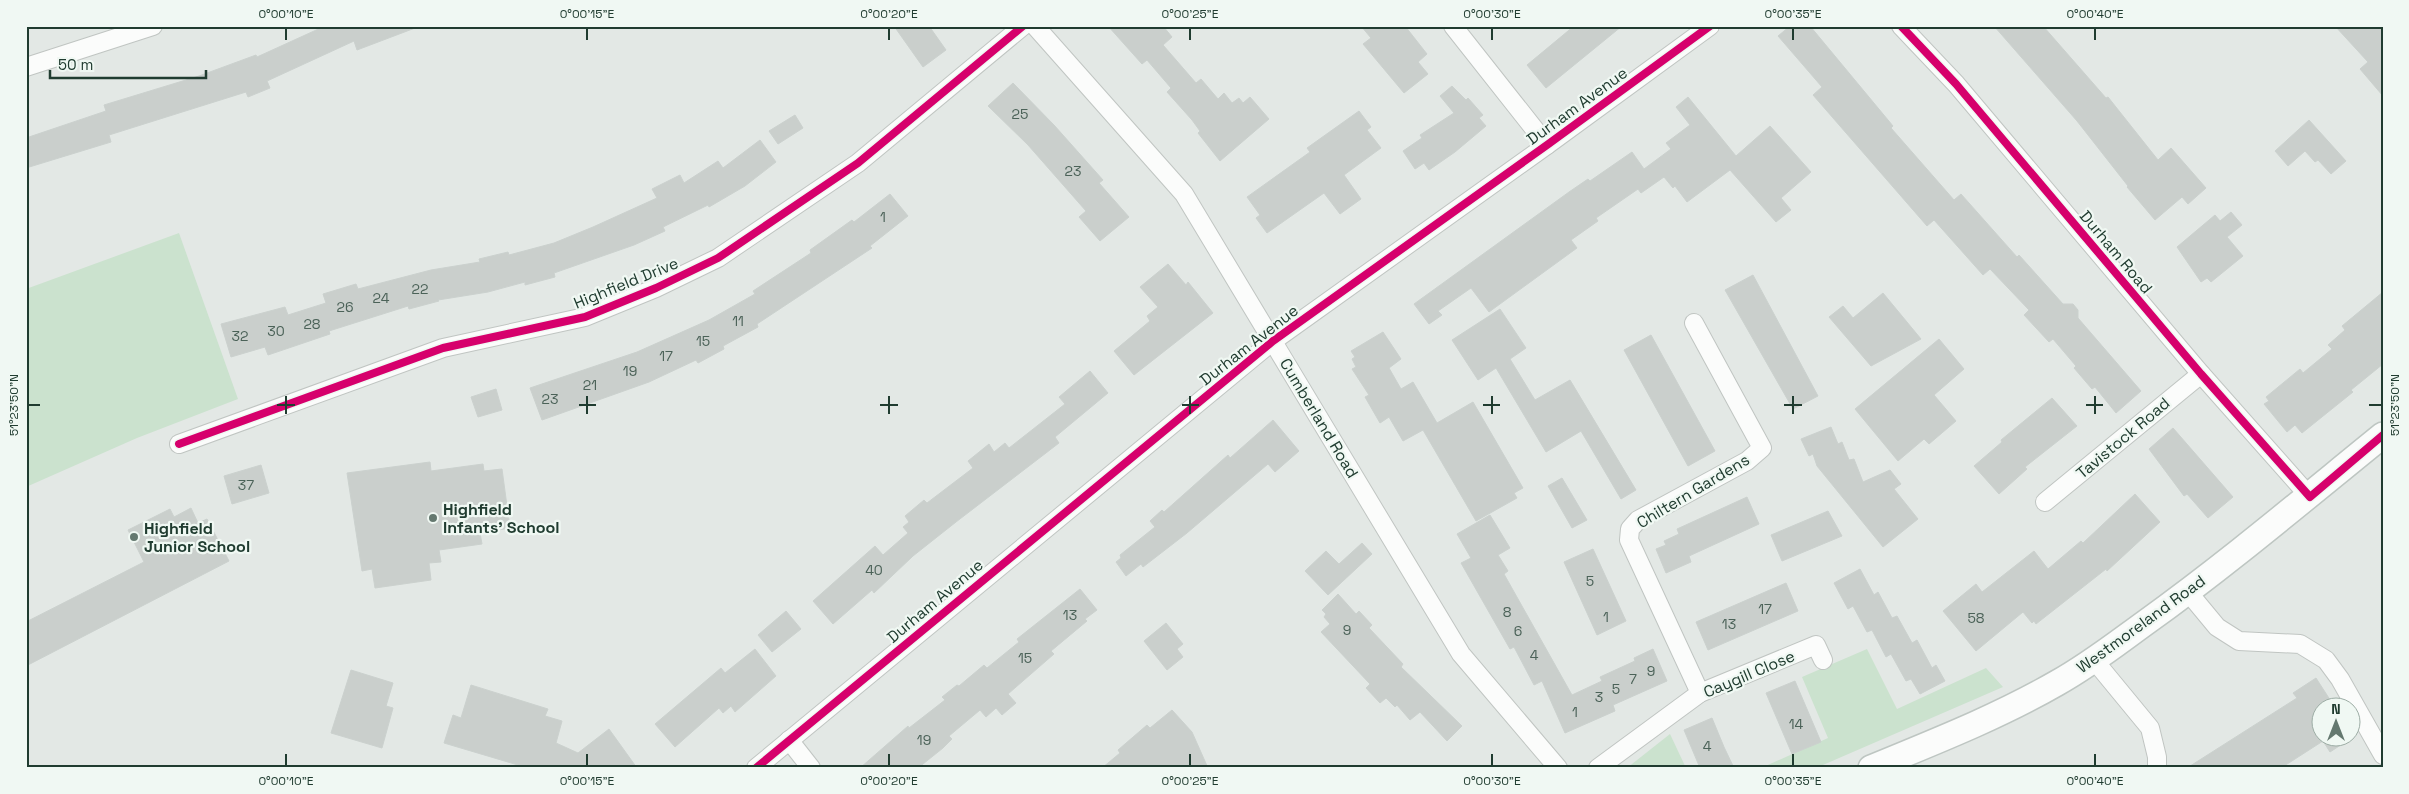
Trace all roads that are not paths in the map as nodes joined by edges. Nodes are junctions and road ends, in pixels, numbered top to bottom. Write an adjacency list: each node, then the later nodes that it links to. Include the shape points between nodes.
1 (153, 26): 7 (street)
2 (1023, 26): 13 (street, Highfield Drive, via 858,163 718,258 585,317 443,348)
3 (1035, 26): 10 (street, Cumberland Road, via 1184,194)
4 (1453, 26): 8 (street)
5 (1710, 26): 8 (street, Durham Avenue)
6 (1901, 26): 11 (street, Durham Road, via 1956,84)
7 (26, 67)
8 (1548, 145): 10 (street, Durham Avenue)
9 (1694, 323): 19 (street, Chiltern Gardens, via 1762,448 1747,461 1638,520 1630,529 1629,540)
10 (1273, 341): 20 (street, Durham Avenue); 24 (street, Cumberland Road, via 1462,654)
11 (2201, 374): 14 (street, Durham Road); 15 (street, Tavistock Road)
12 (2383, 435): 14 (main road, Westmoreland Road)
13 (179, 444)
14 (2310, 497): 16 (main road, Westmoreland Road)
15 (2044, 502)
16 (2188, 592): 18 (main road, Westmoreland Road); 21 (street, via 2217,627 2239,641 2300,644 2326,660)
17 (1823, 660): 19 (street, Caygill Close, via 1816,645)
18 (2094, 660): 26 (main road, Westmoreland Road, via 1994,716); 27 (street, via 2150,728)
19 (1700, 693): 25 (street, Caygill Close)
20 (789, 740): 22 (street, Durham Avenue); 23 (street)
21 (2383, 755)
22 (756, 768)
23 (811, 768)
24 (1558, 768)
25 (1598, 768)
26 (1871, 768)
27 (2157, 768)

